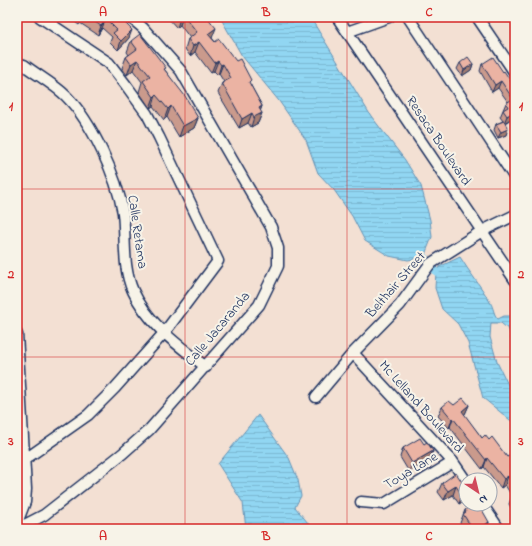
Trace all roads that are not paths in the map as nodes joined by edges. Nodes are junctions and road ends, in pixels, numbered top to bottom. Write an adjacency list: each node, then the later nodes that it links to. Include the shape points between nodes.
1 (40, 17): 14 (street, via 109,63 126,85 159,136 218,261)
2 (130, 17): 17 (street, Calle Jacaranda, via 181,71 271,227 278,248 278,266 259,305)
3 (337, 17): 7 (street, Resaca Boulevard)
4 (389, 17): 7 (street)
5 (408, 17): 10 (street)
6 (477, 17): 9 (street)
7 (347, 32): 12 (street, Resaca Boulevard)
8 (17, 63): 14 (street, Calle Retama, via 24,65 66,96 96,139 115,181 122,212 126,261 132,290 145,313)
9 (515, 73)
10 (515, 178)
11 (515, 215): 12 (street, Belthair Street)
12 (482, 231): 13 (street, Resaca Boulevard); 16 (street, Belthair Street, via 430,264 400,305)
13 (515, 280)
14 (164, 333): 17 (street, Calle Retama); 19 (street, via 88,415)
15 (17, 334): 19 (street)
16 (353, 353): 18 (street, Belthair Street); 20 (street, Mc Lelland Boulevard)
17 (206, 367): 25 (street, Calle Jacaranda, via 149,430 122,454 44,515)
18 (316, 397)
19 (24, 460): 24 (street, via 25,502)
20 (452, 462): 21 (street, Mc Lelland Boulevard); 22 (street, Toya Lane, via 384,504)
21 (459, 472)
22 (361, 502)
23 (487, 512): 26 (street)
24 (17, 523)
25 (17, 529)
26 (499, 529)

